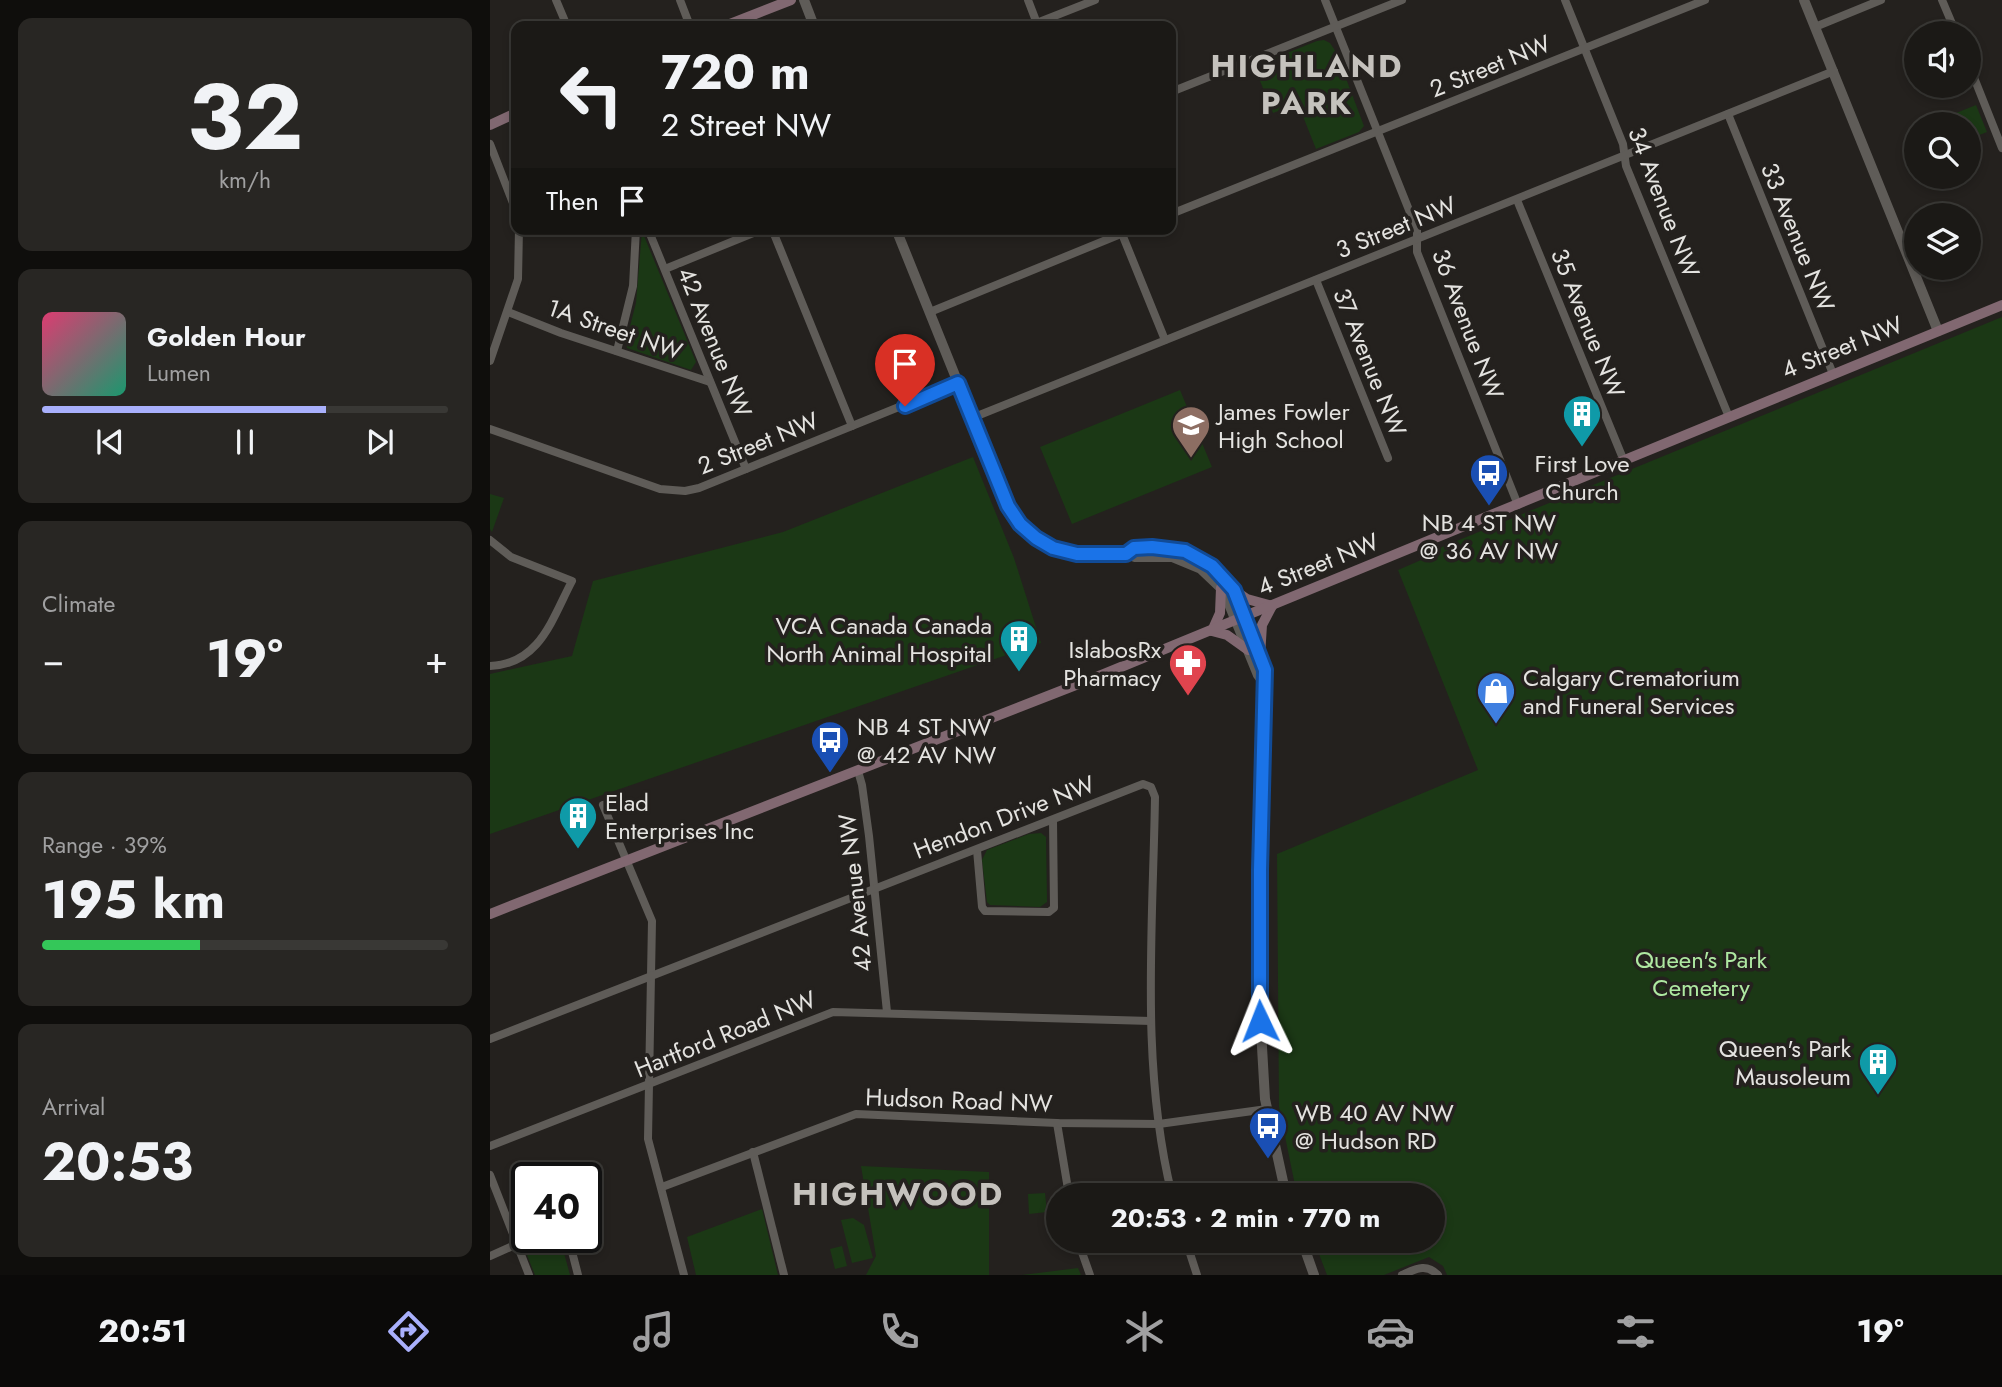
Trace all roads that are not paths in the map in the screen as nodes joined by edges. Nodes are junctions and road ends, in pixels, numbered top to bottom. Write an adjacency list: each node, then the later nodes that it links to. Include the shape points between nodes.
1 (556, 0): 14 (street)
2 (680, 0): 15 (street)
3 (791, 0): 16 (main road)
4 (804, 0): 17 (street)
5 (1028, 0): 18 (street)
6 (1095, 0): 19 (street)
7 (1325, 0): 21 (street, 36 Avenue NW)
8 (1402, 0): 21 (street)
9 (1565, 0): 23 (street, 34 Avenue NW)
10 (1705, 0): 23 (street, 2 Street NW)
11 (1804, 0): 22 (street)
12 (1881, 0): 22 (street)
13 (1942, 0): 20 (street)
14 (565, 21)
15 (688, 21)
16 (738, 21)
17 (812, 21)
18 (1034, 21)
19 (1045, 21)
20 (1951, 21)
21 (1335, 27): 25 (street); 30 (street, 36 Avenue NW)
22 (1815, 27): 24 (street)
23 (1584, 49): 30 (street, 2 Street NW); 33 (street, 34 Avenue NW)
24 (1834, 71): 27 (street, 3 Street NW); 51 (street)
25 (1176, 90)
26 (1981, 95): 32 (street)
27 (1728, 114): 33 (street, 3 Street NW); 55 (street, 33 Avenue NW)
28 (511, 115): 29 (main road)
29 (490, 125)
30 (1377, 132): 36 (street, 2 Street NW); 45 (street, 36 Avenue NW)
31 (490, 144): 34 (street)
32 (2002, 148)
33 (1624, 156): 35 (street, 3 Street NW); 58 (street, 34 Avenue NW)
34 (511, 198)
35 (1517, 200): 45 (street, 3 Street NW); 63 (street, 35 Avenue NW)
36 (1176, 212)
37 (519, 235): 49 (street, via 518,279)
38 (636, 235): 53 (street, via 633,286)
39 (650, 235): 46 (street, 42 Avenue NW)
40 (749, 235): 46 (street)
41 (774, 235): 60 (street)
42 (898, 235): 50 (street)
43 (1114, 235): 50 (street)
44 (1122, 235): 52 (street)
45 (1417, 240): 47 (street, 3 Street NW); 65 (street, 36 Avenue NW, via 1417,253)
46 (665, 270): 56 (street, 42 Avenue NW)
47 (1316, 280): 52 (street, 3 Street NW); 62 (street, 37 Avenue NW)
48 (2002, 305): 51 (main road, 4 Street NW)
49 (508, 312): 53 (street, 1A Street NW); 54 (street)
50 (930, 312): 57 (street)
51 (1938, 331): 55 (main road, 4 Street NW)
52 (1165, 340): 59 (street, 3 Street NW)
53 (617, 351): 56 (street, 1A Street NW)
54 (490, 362)
55 (1833, 374): 58 (main road, 4 Street NW)
56 (710, 382): 64 (street, 42 Avenue NW)
57 (958, 383): 59 (street); 60 (street, 2 Street NW)
58 (1728, 417): 63 (main road, 4 Street NW)
59 (972, 418): 67 (street, via 1008,506 1027,531 1044,544 1070,553)
60 (852, 426): 64 (street, 2 Street NW)
61 (490, 429): 64 (street, 2 Street NW, via 660,489 699,488)
62 (1388, 458)
63 (1624, 461): 65 (main road, 4 Street NW)
64 (746, 469)
65 (1518, 505): 70 (main road, 4 Street NW)
66 (490, 540): 75 (street, via 511,557 572,580 531,651 512,663)
67 (1126, 554): 68 (street, via 1182,560 1201,569); 69 (street, via 1134,548 1185,551 1212,566)
68 (1221, 588): 71 (street); 72 (main road, via 1220,613)
69 (1234, 590): 70 (main road); 71 (street)
70 (1272, 606): 71 (main road, 4 Street NW); 74 (main road, via 1262,625)
71 (1240, 619): 72 (main road, 4 Street NW); 73 (street); 74 (street)
72 (1212, 631): 73 (main road); 77 (main road, 4 Street NW)
73 (1248, 650): 76 (street)
74 (1260, 656): 76 (street)
75 (490, 666)
76 (1264, 683): 89 (street, via 1259,995)
77 (858, 771): 81 (main road, 4 Street NW); 82 (street, 42 Avenue NW)
78 (603, 804): 81 (street)
79 (1053, 820): 80 (street, Hendon Drive NW); 80 (street, via 1054,908 1049,912 985,911); 86 (street, Hendon Drive NW, via 1143,784 1151,787)
80 (977, 850): 82 (street, Hendon Drive NW)
81 (627, 861): 83 (main road, 4 Street NW); 84 (street, via 652,921)
82 (874, 889): 84 (street, Hendon Drive NW); 85 (street, 42 Avenue NW)
83 (490, 914)
84 (650, 976): 87 (street, Hendon Drive NW); 88 (street)
85 (887, 1012): 86 (street, Hartford Road NW); 88 (street, Hartford Road NW, via 833,1012)
86 (1152, 1021): 91 (street, Hendon Drive NW)
87 (490, 1039)
88 (650, 1084): 92 (street, Hartford Road NW); 98 (street, via 648,1139)
89 (1267, 1110): 91 (street, Hudson Road NW); 97 (street)
90 (1057, 1123): 91 (street, Hudson Road NW); 93 (street, Hudson Road NW, via 856,1114); 95 (street)
91 (1159, 1124): 96 (street, Hendon Drive NW)
92 (490, 1146)
93 (753, 1152): 98 (street, Hudson Road NW); 111 (street)
94 (490, 1175): 99 (street)
95 (1067, 1183)
96 (1170, 1183)
97 (1283, 1183)
98 (662, 1187): 110 (street)
99 (511, 1229)
100 (511, 1247): 106 (street)
101 (520, 1253): 108 (street)
102 (572, 1253): 109 (street)
103 (1082, 1253): 112 (street)
104 (1190, 1253): 113 (street)
105 (1306, 1253): 114 (street)
106 (490, 1256)
107 (1435, 1272): 115 (street, via 1422,1267)
108 (529, 1275)
109 (578, 1275)
110 (684, 1275)
111 (784, 1275)
112 (1090, 1275)
113 (1197, 1275)
114 (1314, 1275)
115 (1402, 1275)

